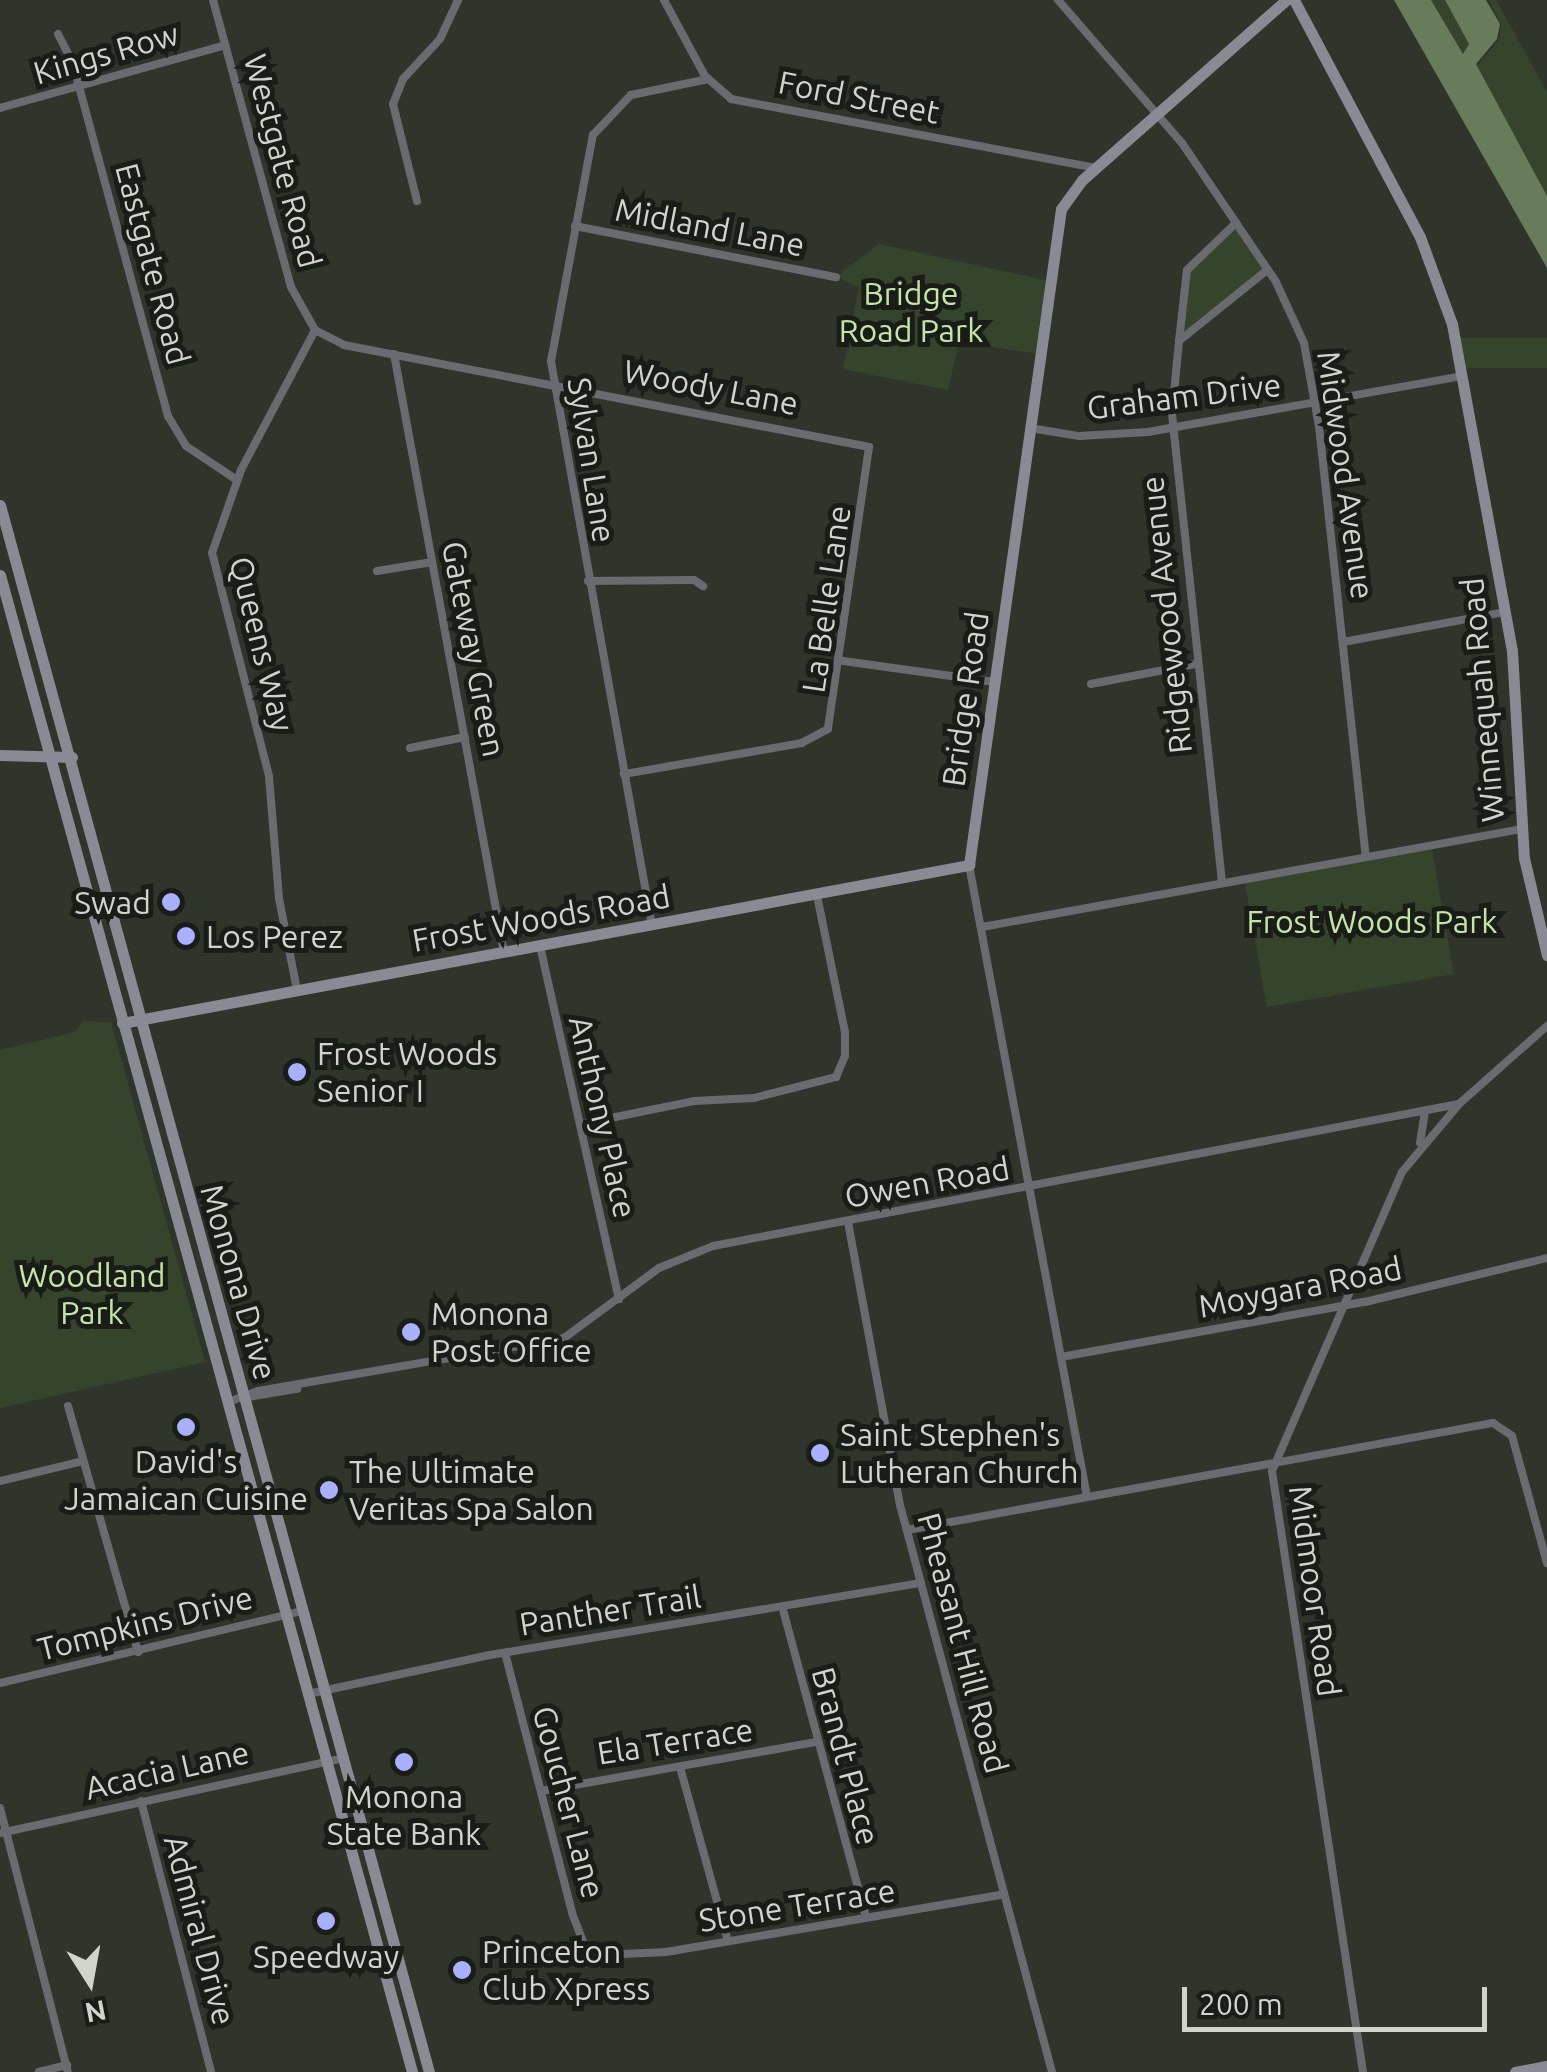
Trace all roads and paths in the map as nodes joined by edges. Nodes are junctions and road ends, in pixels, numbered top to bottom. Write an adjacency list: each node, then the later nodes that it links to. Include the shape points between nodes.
1 (213, 0): 8 (street, Westgate Road)
2 (458, 0): 14 (street, via 440,40 403,79 393,104)
3 (664, 0): 9 (street)
4 (1058, 0): 12 (street, Midwood Avenue)
5 (1286, 0): 12 (street, Bridge Road)
6 (1294, 0): 22 (street, Winnequah Road, via 1420,237)
7 (58, 34): 10 (street, Eastgate Road)
8 (225, 45): 10 (street, Kings Row); 19 (street, Westgate Road, via 291,287)
9 (708, 79): 13 (street, Ford Street, via 731,98); 16 (street, Sylvan Lane, via 631,95 610,110 593,135)
10 (80, 86): 11 (street, Kings Row); 28 (street, Eastgate Road, via 168,416 186,446)
11 (0, 108)
12 (1158, 113): 13 (street, Bridge Road); 15 (street, Midwood Avenue)
13 (1096, 168): 25 (street, Bridge Road, via 1066,198 1058,221)
14 (417, 201)
15 (1236, 223): 17 (street, Midwood Avenue); 20 (street, Ridgewood Avenue, via 1187,270)
16 (574, 226): 18 (street, Midland Lane); 23 (street, Sylvan Lane)
17 (1267, 270): 20 (street); 24 (street, Midwood Avenue, via 1304,343)
18 (836, 277)
19 (315, 330): 21 (street, Woody Lane, via 344,345); 28 (street, Queens Way)
20 (1178, 341): 26 (street, Ridgewood Avenue)
21 (394, 354): 23 (street, Woody Lane); 30 (street, Gateway Green)
22 (1463, 376): 24 (street, Graham Drive); 35 (street, Winnequah Road)
23 (552, 384): 27 (street, Woody Lane); 33 (street, Sylvan Lane)
24 (1316, 403): 26 (street, Graham Drive); 36 (street, Midwood Avenue)
25 (1030, 428): 26 (street, Graham Drive, via 1079,436); 39 (street, Bridge Road)
26 (1171, 429): 38 (street, Ridgewood Avenue)
27 (865, 444): 37 (street, La Belle Lane, via 870,460)
28 (237, 480): 57 (street, Queens Way, via 217,526 212,563 269,776 279,898)
29 (0, 506): 44 (street, Monona Drive)
30 (432, 562): 31 (street); 41 (street, Gateway Green)
31 (377, 571)
32 (0, 574): 45 (street, Monona Drive)
33 (588, 582): 34 (street, via 694,580); 46 (street, Sylvan Lane)
34 (704, 586)
35 (1506, 612): 36 (street); 47 (street, Winnequah Road)
36 (1343, 642): 48 (street, Midwood Avenue)
37 (843, 661): 39 (street); 46 (street, La Belle Lane, via 834,720 821,736)
38 (1195, 664): 40 (street); 50 (street, Ridgewood Avenue)
39 (995, 682): 49 (street, Bridge Road)
40 (1090, 684)
41 (464, 737): 42 (street); 55 (street, Gateway Green)
42 (410, 748)
43 (0, 754): 45 (street)
44 (72, 756): 45 (street); 58 (street, Monona Drive)
45 (52, 758): 59 (street, Monona Drive)
46 (624, 774): 52 (street, Sylvan Lane)
47 (1522, 829): 48 (street); 56 (street, Winnequah Road)
48 (1366, 856): 50 (street)
49 (970, 864): 51 (street, Frost Woods Road); 53 (street, Bridge Road)
50 (1222, 882): 53 (street)
51 (817, 895): 52 (street, Frost Woods Road); 63 (street, via 845,1032 836,1077 754,1098 694,1100)
52 (652, 926): 54 (street, Frost Woods Road)
53 (982, 928): 65 (street, Bridge Road)
54 (540, 946): 55 (street, Frost Woods Road); 63 (street, Anthony Place)
55 (504, 953): 57 (street, Frost Woods Road)
56 (1547, 954)
57 (296, 990): 58 (street, Frost Woods Road)
58 (139, 1020): 59 (street, Frost Woods Road); 71 (street, Monona Drive)
59 (122, 1023): 72 (street, Monona Drive)
60 (1547, 1026): 61 (street, Owen Road)
61 (1459, 1104): 62 (street, Owen Road); 64 (street, Midmoor Road)
62 (1426, 1113): 64 (street, Midmoor Road); 65 (street, Owen Road)
63 (581, 1124): 68 (street, Anthony Place)
64 (1419, 1146): 69 (street, Midmoor Road)
65 (1030, 1188): 66 (street, Owen Road); 70 (street, Bridge Road)
66 (848, 1222): 68 (street, Owen Road, via 692,1252); 78 (street, Pheasant Hill Road)
67 (1547, 1258): 69 (street, Moygara Road)
68 (619, 1298): 71 (street, Owen Road, via 564,1338)
69 (1344, 1306): 70 (street, Moygara Road); 75 (street, Midmoor Road)
70 (1060, 1356): 77 (street, Bridge Road)
71 (245, 1398): 72 (street, Owen Road); 82 (street, Monona Drive)
72 (228, 1402): 83 (street, Monona Drive)
73 (68, 1406): 74 (street)
74 (82, 1461): 76 (street); 84 (street)
75 (1274, 1462): 77 (street); 79 (street, via 1478,1424 1506,1427); 108 (street, Midmoor Road)
76 (0, 1481)
77 (1087, 1497): 78 (street)
78 (907, 1530): 80 (street, Pheasant Hill Road)
79 (1547, 1563)
80 (921, 1583): 81 (street, Panther Trail); 97 (street, Pheasant Hill Road)
81 (782, 1606): 85 (street, Panther Trail); 89 (street, Brandt Place)
82 (302, 1610): 83 (street, Tompkins Drive); 87 (street, Monona Drive)
83 (286, 1614): 84 (street, Tompkins Drive); 88 (street, Monona Drive)
84 (138, 1652): 86 (street, Tompkins Drive)
85 (506, 1653): 87 (street, Panther Trail); 93 (street, Goucher Lane)
86 (0, 1683)
87 (326, 1690): 88 (street, Panther Trail); 90 (street, Monona Drive)
88 (308, 1694): 91 (street, Monona Drive)
89 (817, 1742): 92 (street, Ela Terrace); 98 (street, Brandt Place)
90 (345, 1758): 91 (street, Acacia Lane); 106 (street, Monona Drive)
91 (325, 1761): 94 (street, Acacia Lane); 105 (street, Monona Drive)
92 (680, 1767): 93 (street, Ela Terrace); 99 (street)
93 (541, 1791): 100 (street, Goucher Lane, via 572,1913 584,1944)
94 (140, 1802): 96 (street, Acacia Lane); 104 (street, Admiral Drive)
95 (0, 1808): 96 (street)
96 (3, 1833): 102 (street)
97 (1004, 1894): 98 (street, Stone Terrace); 107 (street, Pheasant Hill Road)
98 (866, 1918): 99 (street, Stone Terrace)
99 (728, 1941): 100 (street, Stone Terrace, via 623,1958)
100 (599, 1955)
101 (1547, 2066): 109 (street)
102 (68, 2069): 103 (street)
103 (39, 2072)
104 (211, 2072)
105 (412, 2072)
106 (429, 2072)
107 (1052, 2072)
108 (1363, 2072)
109 (1515, 2072)

